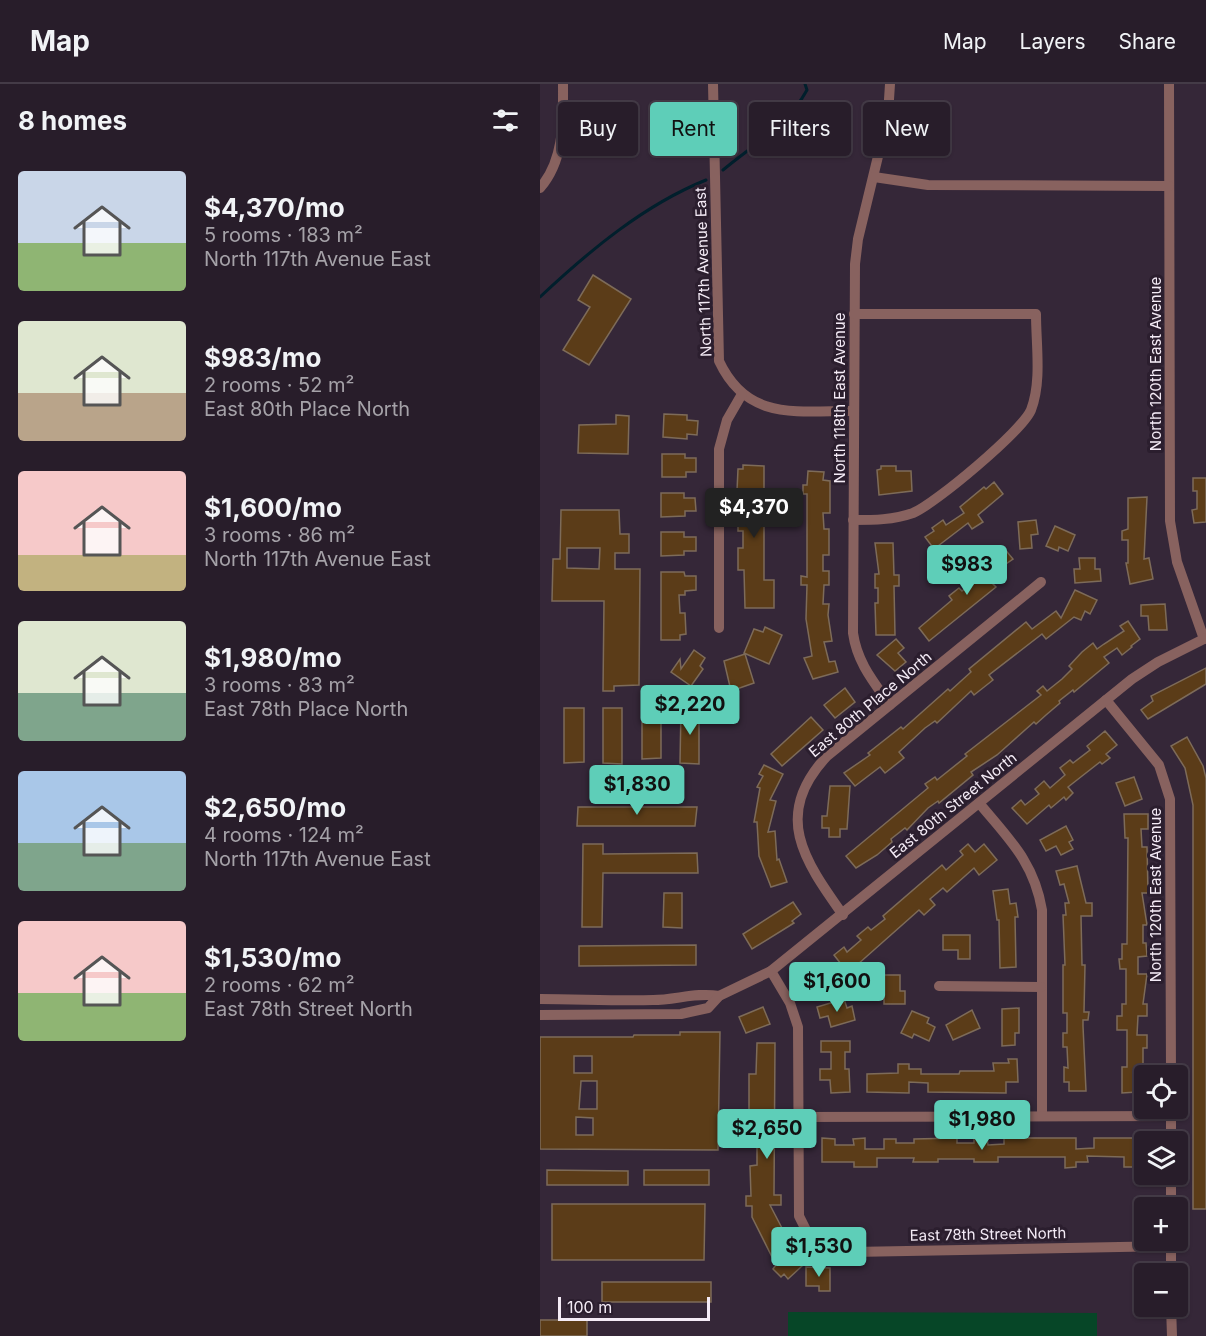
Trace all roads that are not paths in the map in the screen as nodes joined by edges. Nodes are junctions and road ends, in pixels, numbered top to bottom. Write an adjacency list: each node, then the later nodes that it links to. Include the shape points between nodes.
1 (563, 84): 5 (street, via 562,135)
2 (713, 84): 11 (street, North 117th Avenue East, via 719,361)
3 (890, 84): 7 (street, North 118th East Avenue, via 888,115)
4 (1169, 84): 8 (street, North 120th East Avenue)
5 (552, 166): 6 (street); 9 (street)
6 (540, 172)
7 (874, 177): 8 (street, via 928,185); 10 (street, North 118th East Avenue, via 858,239)
8 (1169, 186): 16 (street, North 120th East Avenue, via 1170,521 1177,562)
9 (540, 188)
10 (854, 314): 12 (street, North 118th East Avenue); 13 (street, via 1036,314 1036,394 1017,431 915,512 892,519)
11 (742, 394): 12 (street, via 764,407); 15 (street, via 727,420 719,449)
12 (852, 411): 13 (street, North 118th East Avenue)
13 (854, 520): 18 (street, North 118th East Avenue, via 855,645 864,668)
14 (1041, 582): 18 (street, East 80th Place North)
15 (719, 628)
16 (1205, 638): 17 (street, East 80th Street North, via 1158,662)
17 (1106, 700): 19 (street, East 80th Street North); 27 (street, North 120th East Avenue, via 1159,765 1170,799)
18 (890, 705): 20 (street, East 80th Place North, via 827,756 811,774 800,797 799,835 806,859)
19 (979, 803): 20 (street, East 80th Street North); 23 (street, via 1024,856 1035,879 1042,910)
20 (843, 915): 21 (street, East 80th Street North)
21 (771, 971): 24 (street, East 80th Street North); 30 (street, via 790,1003 798,1027)
22 (939, 986): 23 (street)
23 (1041, 987): 29 (street)
24 (719, 996): 25 (street, East 80th Street North); 26 (street, East 80th Street North, via 708,1008 681,1014)
25 (540, 999)
26 (540, 1015)
27 (1171, 1065)
28 (1134, 1113): 29 (street)
29 (1042, 1116): 30 (street)
30 (799, 1117): 31 (street, East 78th Street North, via 799,1216 809,1236 852,1252)
31 (1134, 1244)
32 (1171, 1317): 33 (street)
33 (1172, 1336)

